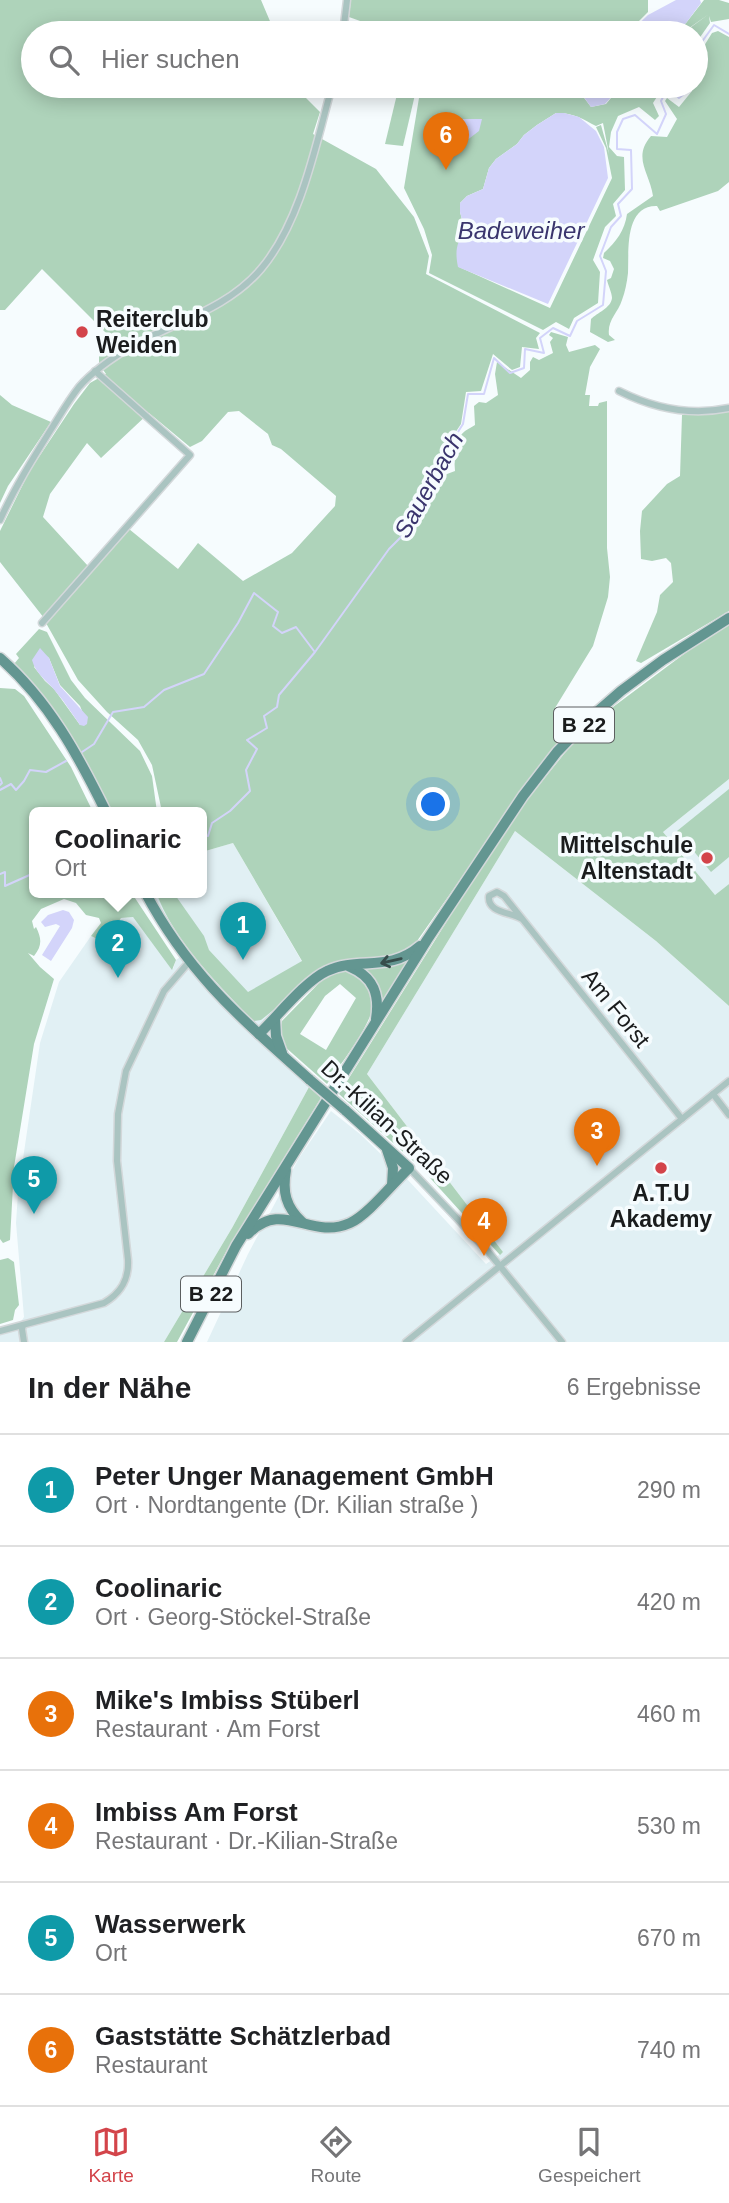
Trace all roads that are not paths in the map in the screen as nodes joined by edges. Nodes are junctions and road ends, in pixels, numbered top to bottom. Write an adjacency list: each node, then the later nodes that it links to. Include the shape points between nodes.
1 (347, 0): 2 (street)
2 (344, 21)
3 (328, 98): 4 (street, via 287,227 266,262 229,297 135,344)
4 (95, 372): 7 (street, via 66,406); 9 (street, via 190,454)
5 (619, 391): 6 (street, via 680,410)
6 (729, 408)
7 (0, 520)
8 (729, 618): 14 (main road, B 22, via 621,691 557,752)
9 (42, 623)
10 (0, 658): 11 (main road, via 53,716)
11 (103, 807)
12 (148, 898): 15 (main road, Dr.-Kilian-Straße)
13 (522, 919): 13 (street, Am Forst, via 501,893 489,896 491,907); 24 (street, Am Forst)
14 (427, 940): 16 (main road, one-way to 16, via 402,959); 18 (main road, B 22)
15 (189, 962): 19 (main road, Dr.-Kilian-Straße); 32 (street, via 164,991 126,1071 117,1139 126,1280 104,1303)
16 (348, 966): 17 (main road, via 320,975); 18 (main road, via 369,979 374,988)
17 (275, 1019): 19 (main road); 20 (main road)
18 (376, 1021): 26 (main road, B 22)
19 (259, 1034): 20 (main road, Dr.-Kilian-Straße)
20 (283, 1055): 25 (main road, Dr.-Kilian-Straße, bridge)
21 (729, 1081): 22 (street)
22 (713, 1094): 23 (street); 24 (street)
23 (729, 1115)
24 (682, 1119): 31 (street)
25 (384, 1145): 27 (main road, Dr.-Kilian-Straße); 28 (main road, via 392,1162)
26 (286, 1165): 29 (main road, via 284,1192); 30 (main road, B 22)
27 (410, 1168): 28 (main road); 31 (street, Dr.-Kilian-Straße)
28 (392, 1185): 29 (main road, via 351,1223 321,1229)
29 (304, 1224): 30 (main road, via 288,1218 266,1221)
30 (236, 1246): 35 (main road, B 22)
31 (501, 1266): 36 (street); 37 (street, Dr.-Kilian-Straße)
32 (23, 1325): 33 (street); 34 (street)
33 (0, 1331)
34 (24, 1342)
35 (187, 1342)
36 (406, 1342)
37 (562, 1342)

